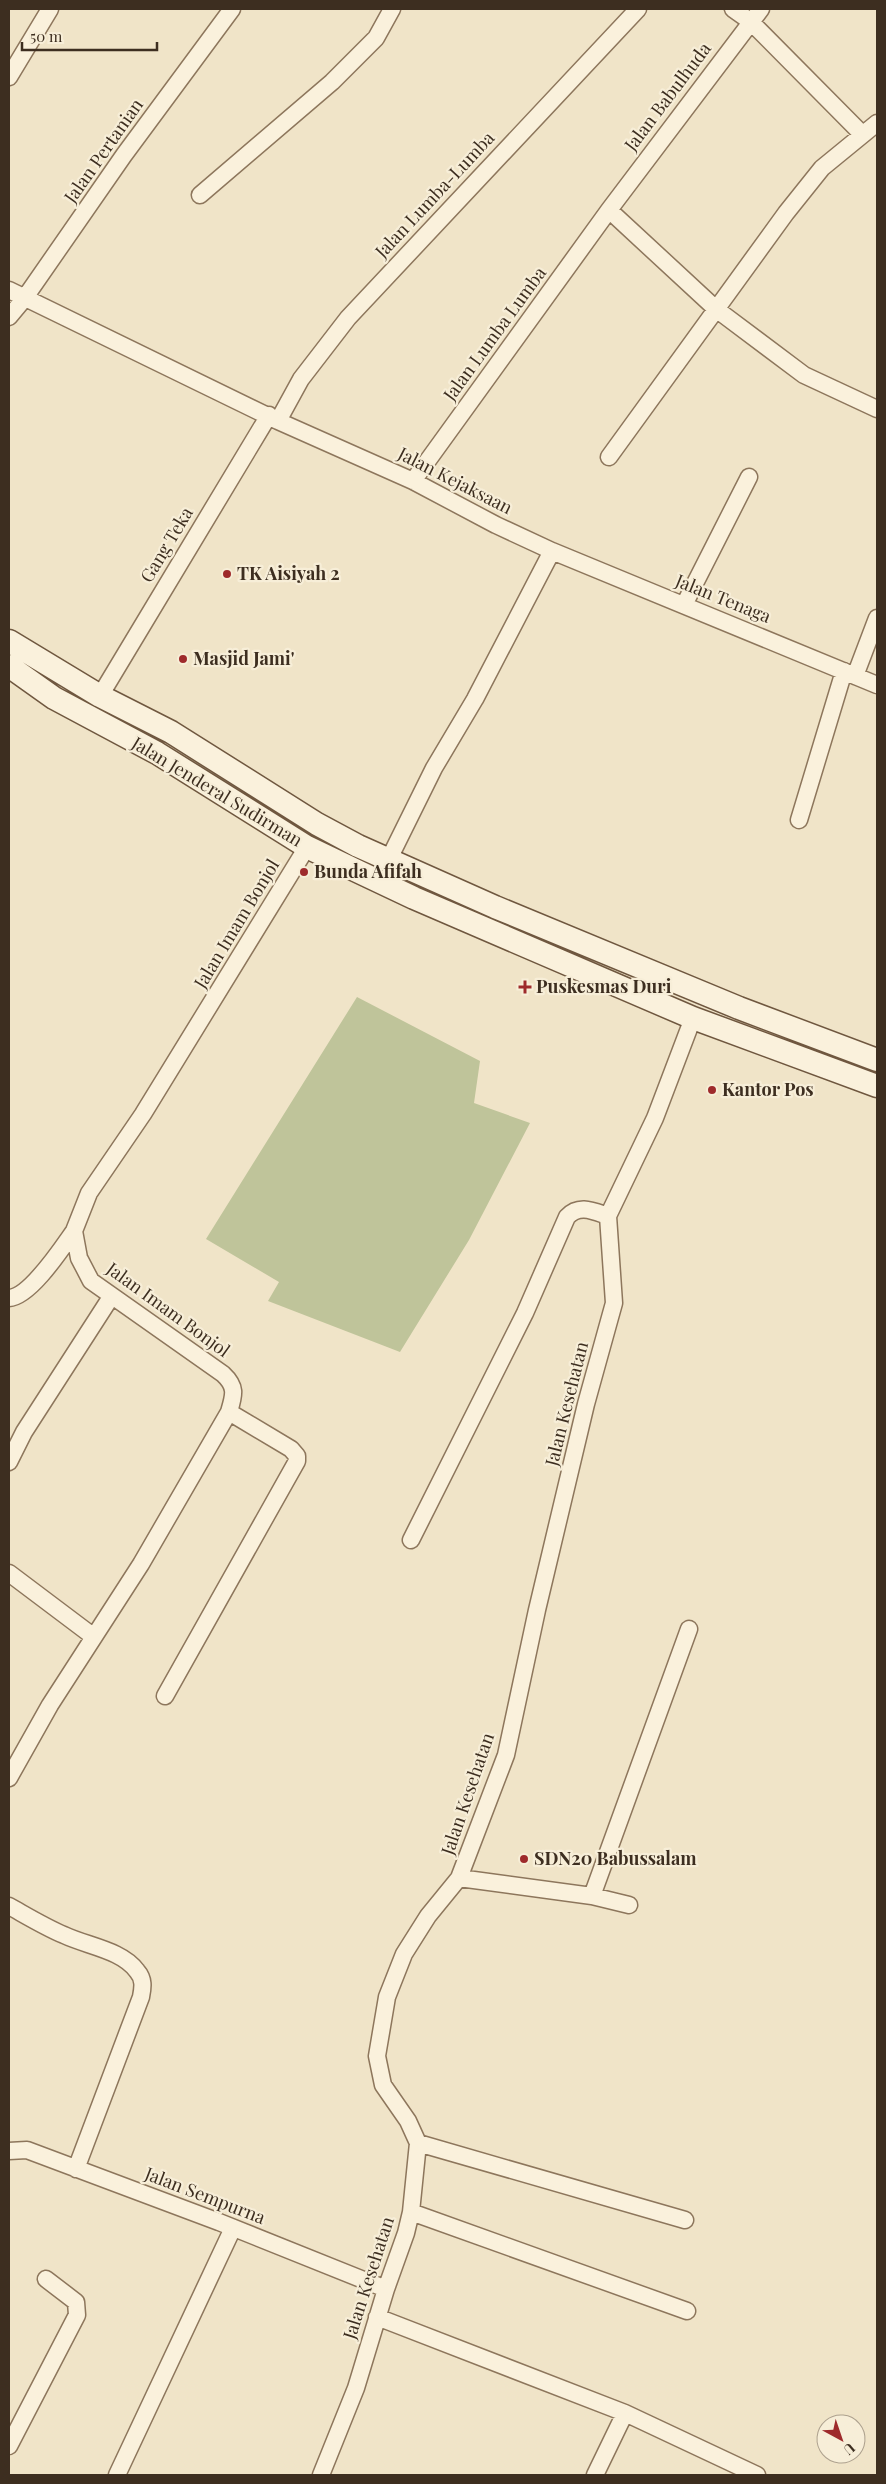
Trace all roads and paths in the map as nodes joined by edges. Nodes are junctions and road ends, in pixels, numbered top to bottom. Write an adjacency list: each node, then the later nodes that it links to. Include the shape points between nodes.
1 (50, 9): 7 (street)
2 (232, 9): 13 (street, Jalan Pertanian, via 124,155)
3 (392, 9): 10 (street, via 376,38 332,82)
4 (638, 9): 17 (street, Jalan Lumba-Lumba, via 348,318)
5 (733, 9): 6 (street)
6 (756, 15): 9 (street); 11 (street, Jalan Babulhuda)
7 (9, 78)
8 (877, 123): 9 (street)
9 (862, 134): 14 (street, via 822,168)
10 (200, 195)
11 (608, 210): 14 (street); 20 (street, Jalan Lumba Lumba)
12 (9, 290): 13 (street, Jalan Kejaksaan)
13 (24, 299): 15 (street, Jalan Pertanian); 17 (street, Jalan Kejaksaan)
14 (716, 308): 16 (street, via 804,375); 18 (street)
15 (9, 317)
16 (877, 409)
17 (273, 418): 20 (street, Jalan Kejaksaan); 28 (street, Gang Teka)
18 (609, 457)
19 (749, 477): 22 (street)
20 (413, 481): 21 (street, Jalan Kejaksaan)
21 (552, 551): 22 (street, Jalan Tenaga); 33 (street, via 475,700 434,768)
22 (684, 605): 26 (street, Jalan Tenaga)
23 (877, 618): 26 (street)
24 (9, 641): 28 (street, Jalan Jenderal Sudirman)
25 (9, 666): 30 (street, Jalan Jenderal Sudirman, via 54,698)
26 (850, 674): 27 (street, Jalan Tenaga); 31 (street)
27 (877, 685)
28 (100, 696): 29 (street, Jalan Jenderal Sudirman)
29 (171, 732): 30 (street); 33 (street, Jalan Jenderal Sudirman, via 317,824)
30 (157, 753): 32 (street, Jalan Jenderal Sudirman)
31 (799, 820)
32 (307, 847): 34 (street, Jalan Jenderal Sudirman, via 414,898); 40 (street, Jalan Imam Bonjol, via 143,1114 90,1193)
33 (390, 859): 35 (street, Jalan Jenderal Sudirman, via 495,907)
34 (693, 1018): 36 (street, Jalan Jenderal Sudirman); 39 (street, Jalan Kesehatan, via 655,1118)
35 (804, 1034): 36 (street); 37 (street, Jalan Jenderal Sudirman)
36 (794, 1056): 38 (street, Jalan Jenderal Sudirman)
37 (877, 1060)
38 (877, 1086)
39 (608, 1216): 45 (street, via 581,1208 567,1217 525,1313); 51 (street, Jalan Kesehatan, via 614,1302 586,1404 506,1755)
40 (74, 1231): 41 (street, Jalan Imam Bonjol, via 79,1258 91,1281); 42 (street, via 47,1268 24,1292)
41 (111, 1297): 43 (street, Jalan Imam Bonjol, via 228,1379 235,1392); 44 (street, via 24,1432)
42 (9, 1298)
43 (229, 1412): 48 (street, Jalan Imam Bonjol, via 141,1564); 49 (street, via 291,1449 297,1461)
44 (9, 1462)
45 (411, 1540)
46 (9, 1573): 48 (street)
47 (689, 1629): 52 (street)
48 (94, 1637): 50 (street, Jalan Imam Bonjol, via 50,1705)
49 (165, 1696)
50 (9, 1778)
51 (459, 1878): 52 (street); 55 (street, Jalan Kesehatan, via 428,1916 404,1954 387,1997 377,2056 383,2085 408,2121)
52 (592, 1896): 53 (street)
53 (629, 1905)
54 (9, 1906): 57 (street, via 65,1936 115,1954 137,1969 143,1985)
55 (418, 2143): 58 (street, Jalan Kesehatan); 59 (street)
56 (9, 2151): 57 (street, Jalan Sempurna, via 27,2150)
57 (76, 2169): 60 (street, Jalan Sempurna)
58 (411, 2212): 62 (street, Jalan Kesehatan); 63 (street)
59 (685, 2220)
60 (234, 2228): 62 (street, Jalan Sempurna); 67 (street)
61 (46, 2278): 66 (street, via 76,2302 77,2316)
62 (386, 2289): 64 (street, Jalan Kesehatan)
63 (687, 2311)
64 (377, 2317): 65 (street); 68 (street, Jalan Kesehatan, via 356,2388)
65 (625, 2413): 69 (street); 70 (street)
66 (9, 2446)
67 (117, 2475)
68 (321, 2475)
69 (595, 2475)
70 (757, 2475)

